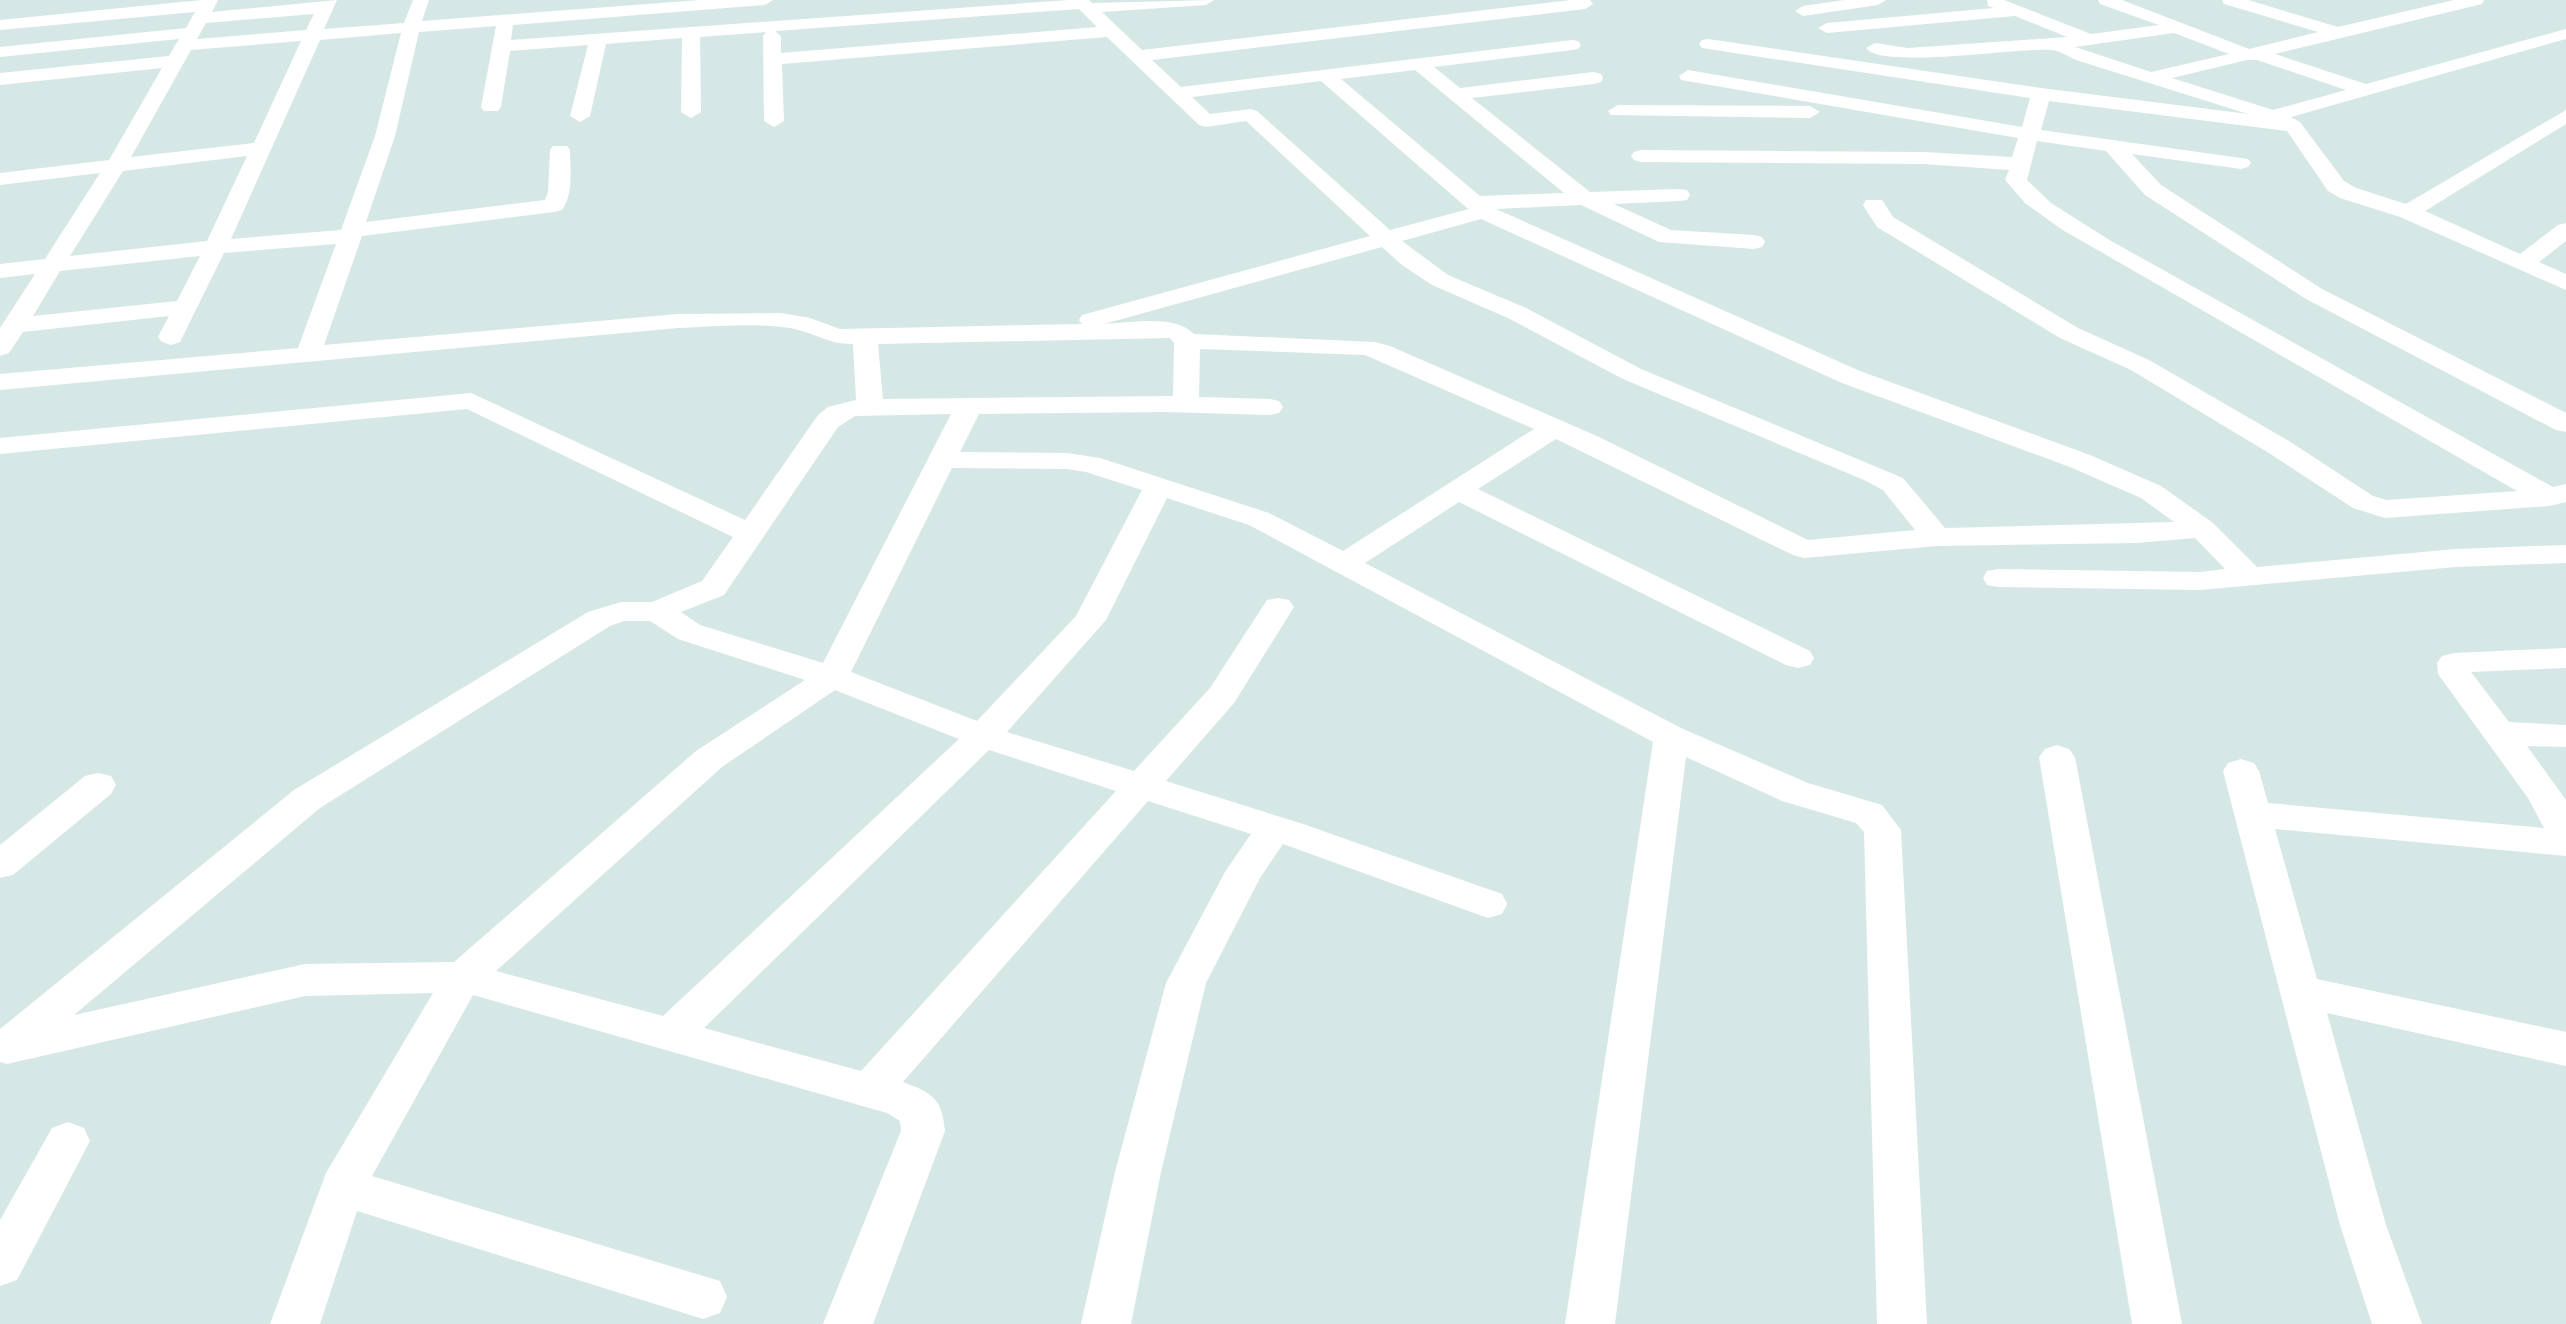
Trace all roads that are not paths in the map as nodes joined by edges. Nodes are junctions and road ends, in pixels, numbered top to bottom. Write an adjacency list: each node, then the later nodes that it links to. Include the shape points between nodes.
1 (421, 0): 21 (street)
2 (765, 0): 14 (street)
3 (774, 0): 19 (street)
4 (1206, 0): 12 (street)
5 (1579, 0): 38 (street, via 1585,4)
6 (1878, 0): 16 (street)
7 (1988, 0): 15 (street)
8 (2106, 0): 13 (street)
9 (2230, 0): 26 (street)
10 (2476, 0): 26 (street)
11 (327, 4): 20 (street); 28 (street)
12 (1084, 4): 19 (street); 24 (street)
13 (2126, 4): 23 (street)
14 (577, 7): 17 (street)
15 (2015, 10): 22 (street); 30 (street)
16 (1803, 11)
17 (506, 20): 21 (street); 35 (street)
18 (0, 25): 20 (street, via 58,17)
19 (772, 26): 25 (street); 39 (street)
20 (195, 27): 28 (street); 36 (street); 45 (street); 65 (street)
21 (411, 27): 28 (street); 73 (street, via 385,136)
22 (1827, 28)
23 (2176, 28): 30 (street); 37 (street)
24 (1112, 31): 38 (street); 39 (street)
25 (691, 32): 29 (street); 52 (street)
26 (2338, 33): 37 (street)
27 (2566, 34): 46 (street)
28 (312, 35): 60 (street)
29 (598, 39): 35 (street); 54 (street)
30 (2090, 40): 32 (street)
31 (1708, 44): 49 (street)
32 (2054, 44): 34 (street, via 1908,53); 43 (street)
33 (1572, 45): 40 (street)
34 (1860, 45)
35 (501, 46): 50 (street)
36 (0, 52)
37 (2254, 55): 43 (street); 46 (street)
38 (1139, 56): 47 (street)
39 (772, 58): 56 (street)
40 (1419, 64): 41 (street); 48 (street)
41 (1325, 75): 47 (street); 70 (street)
42 (1688, 76): 53 (street)
43 (2149, 77): 57 (street)
44 (1594, 78): 48 (street)
45 (0, 79)
46 (2365, 90): 57 (street)
47 (1178, 93): 74 (street, via 1206,121 1250,116)
48 (1457, 94): 68 (street)
49 (2041, 94): 57 (street); 58 (street)
50 (491, 107)
51 (1618, 111): 53 (street)
52 (691, 112)
53 (1901, 112): 58 (street)
54 (580, 116)
55 (2566, 116): 71 (street)
56 (774, 121)
57 (2283, 121): 71 (street, via 2336,186)
58 (2029, 134): 59 (street); 64 (street)
59 (2111, 144): 63 (street); 94 (street, via 2153,190 2314,294)
60 (261, 148): 65 (street); 76 (street)
61 (560, 150): 73 (street, via 559,192 554,205)
62 (1641, 156): 64 (street, via 1924,158)
63 (2241, 163)
64 (2020, 164): 100 (street, via 2016,180 2021,189 2103,246)
65 (116, 165): 66 (street); 77 (street)
66 (0, 179)
67 (1679, 195): 68 (street)
68 (1585, 199): 70 (street); 75 (street, via 1667,237)
69 (1874, 205): 100 (street, via 1885,222 2068,333 2140,365 2363,502 2385,509)
70 (1480, 207): 74 (street); 101 (street, via 1851,377 2080,461 2151,492)
71 (2408, 212): 78 (street)
72 (2566, 230): 78 (street)
73 (352, 233): 76 (street); 88 (street)
74 (1388, 237): 83 (street); 103 (street, via 1410,260 1440,280 1517,313 1632,374 1893,484)
75 (1754, 242)
76 (216, 247): 77 (street); 81 (street)
77 (55, 263): 79 (street); 82 (street)
78 (2522, 264): 80 (street)
79 (0, 271)
80 (2566, 282)
81 (186, 307): 82 (street); 85 (street)
82 (15, 326): 87 (street)
83 (1046, 332): 84 (street); 86 (street, via 1171,330)
84 (865, 335): 88 (street, via 825,334 810,324 793,321 708,320); 93 (street)
85 (171, 337)
86 (1187, 341): 90 (street); 95 (street, via 1374,349)
87 (0, 348)
88 (309, 353): 89 (street)
89 (0, 382)
90 (1186, 403): 91 (street); 92 (street)
91 (969, 406): 93 (street); 97 (street)
92 (1270, 407)
93 (870, 408): 102 (street, via 852,408 828,421)
94 (2566, 424)
95 (1554, 428): 99 (street); 103 (street, via 1804,549)
96 (0, 446): 102 (street, via 471,401)
97 (942, 460): 98 (street, via 1068,461 1090,464); 112 (street)
98 (1158, 487): 105 (street, via 1259,519); 114 (street, via 1090,620)
99 (1457, 490): 105 (street); 111 (street)
100 (2558, 495)
101 (2202, 529): 103 (street, via 2136,534); 106 (street)
102 (751, 534): 109 (street, via 713,588)
103 (1937, 537)
104 (2566, 554): 106 (street, via 2456,558)
105 (1342, 564): 116 (street)
106 (2248, 575): 107 (street, via 2199,580)
107 (1998, 578)
108 (1278, 608): 120 (street, via 1222,695)
109 (657, 611): 112 (street, via 689,632); 129 (street, via 621,612 599,619 307,799)
110 (2566, 657): 113 (street, via 2454,663 2455,674)
111 (1798, 658)
112 (832, 677): 114 (street); 126 (street, via 709,759)
113 (2499, 733): 115 (street); 123 (street, via 2544,793)
114 (983, 736): 120 (street); 128 (street)
115 (2566, 736)
116 (1671, 737): 139 (street); 140 (street, via 1796,792 1869,814 1882,830)
117 (2057, 757): 141 (street)
118 (2241, 771): 121 (street)
119 (98, 785): 124 (street)
120 (1142, 788): 122 (street); 131 (street)
121 (2251, 814): 123 (street); 127 (street)
122 (1275, 828): 125 (street); 138 (street, via 1244,872 1186,983 1138,1172)
123 (2565, 832)
124 (0, 865)
125 (1488, 904)
126 (463, 977): 128 (street); 129 (street, via 305,981); 133 (street)
127 (2299, 991): 130 (street); 142 (street, via 2363,1225)
128 (670, 1035): 131 (street)
129 (4, 1047)
130 (2566, 1049)
131 (870, 1090): 137 (street, via 921,1111 923,1131)
132 (68, 1141): 134 (street)
133 (342, 1186): 135 (street); 136 (street)
134 (0, 1265)
135 (703, 1297)
136 (295, 1324)
137 (848, 1324)
138 (1106, 1324)
139 (1590, 1324)
140 (1902, 1324)
141 (2157, 1324)
142 (2397, 1324)

